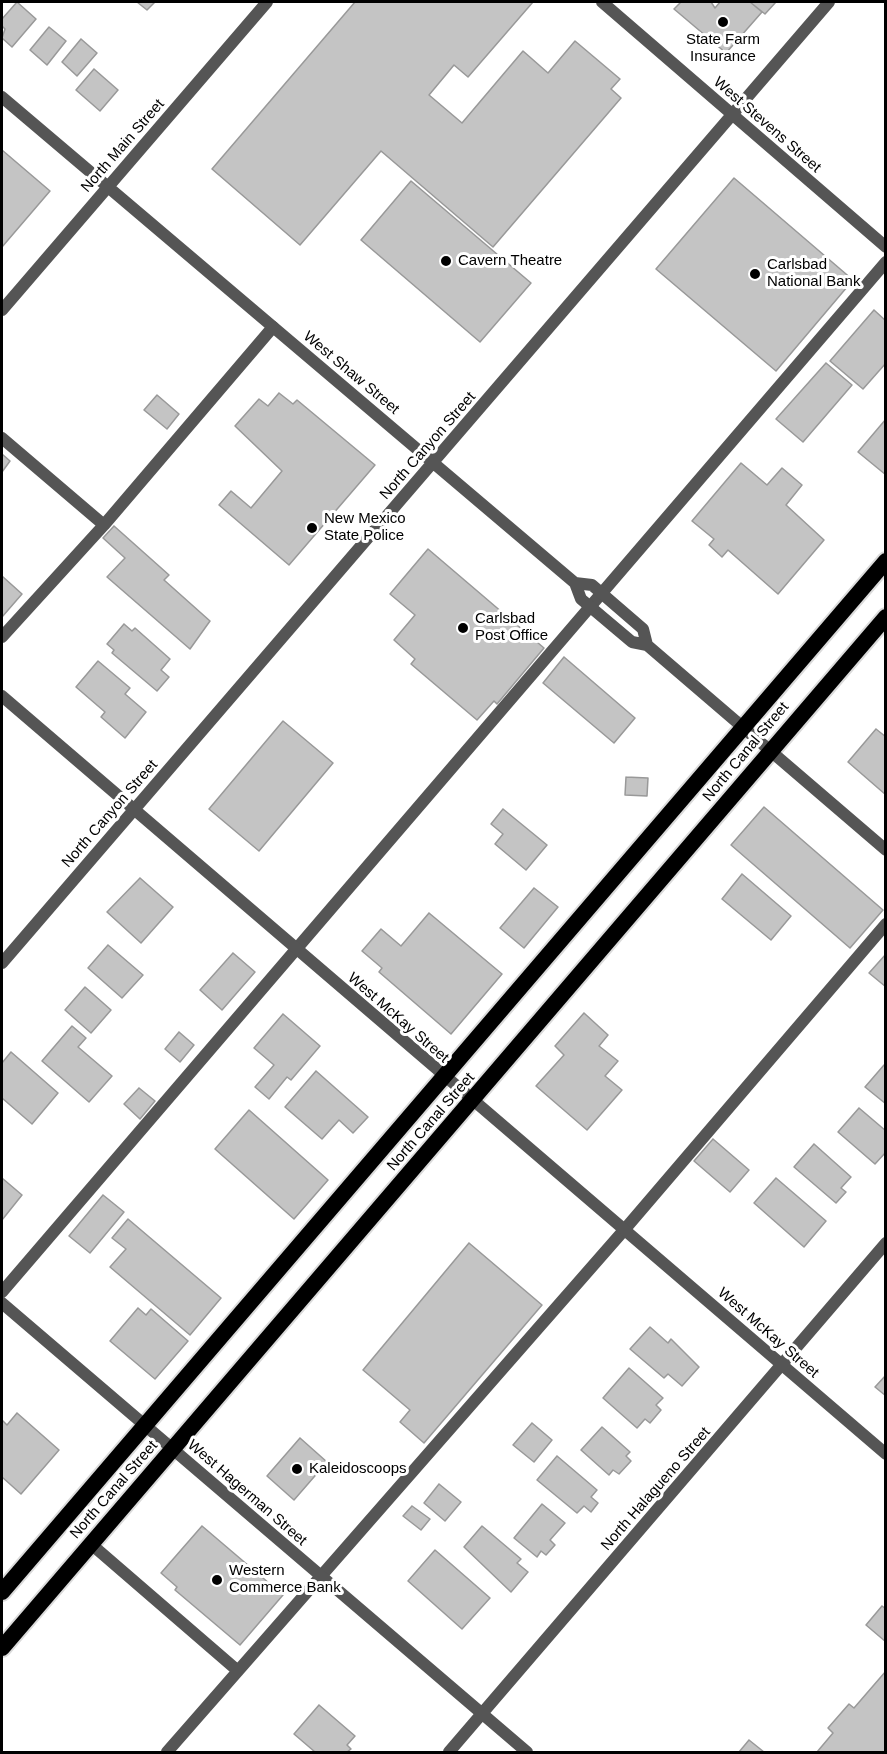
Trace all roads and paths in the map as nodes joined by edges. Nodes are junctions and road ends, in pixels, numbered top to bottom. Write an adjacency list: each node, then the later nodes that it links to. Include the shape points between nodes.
1 (267, 2): 6 (street, North Main Street)
2 (602, 2): 5 (street, West Stevens Street)
3 (829, 2): 5 (street, North Canyon Street)
4 (2, 97): 6 (street, West Shaw Street)
5 (732, 114): 7 (street, West Stevens Street); 12 (street, North Canyon Street)
6 (108, 186): 9 (street, North Main Street); 10 (street, West Shaw Street)
7 (885, 247)
8 (885, 262): 16 (street)
9 (2, 310)
10 (273, 327): 12 (street, West Shaw Street); 13 (street)
11 (2, 438): 13 (street)
12 (434, 462): 15 (street, West Shaw Street); 24 (street, North Canyon Street)
13 (104, 525): 19 (street)
14 (885, 561): 22 (highway, North Canal Street)
15 (575, 583): 16 (street, West Shaw Street, via 592,585); 17 (street, West Shaw Street, via 581,600)
16 (601, 592): 17 (street); 20 (street, West Shaw Street, via 643,629)
17 (589, 606): 20 (street, West Shaw Street, via 632,642); 27 (street)
18 (885, 617): 23 (highway, North Canal Street)
19 (2, 637)
20 (647, 645): 22 (street, West Shaw Street)
21 (2, 696): 24 (street, West McKay Street)
22 (742, 728): 23 (street, West Shaw Street); 29 (highway, North Canal Street)
23 (770, 752): 25 (street, West Shaw Street); 30 (highway, North Canal Street)
24 (133, 810): 27 (street, West McKay Street); 28 (street, North Canyon Street)
25 (885, 850)
26 (885, 924): 31 (street)
27 (296, 949): 29 (street, West McKay Street); 33 (street)
28 (2, 963)
29 (442, 1076): 30 (street, West McKay Street); 36 (highway, North Canal Street)
30 (472, 1101): 31 (street, West McKay Street); 37 (highway, North Canal Street)
31 (625, 1229): 35 (street, West McKay Street); 40 (street)
32 (885, 1244): 35 (street, North Halagueno Street)
33 (2, 1292)
34 (2, 1303): 36 (street, West Hagerman Street)
35 (782, 1365): 38 (street, West McKay Street); 44 (street, North Halagueno Street)
36 (145, 1425): 37 (street, West Hagerman Street); 41 (highway, North Canal Street)
37 (173, 1449): 39 (highway, North Canal Street); 40 (street, West Hagerman Street)
38 (885, 1454)
39 (91, 1544): 42 (highway, North Canal Street); 43 (street)
40 (321, 1577): 43 (street); 44 (street, West Hagerman Street)
41 (2, 1592)
42 (2, 1648)
43 (238, 1671): 45 (street)
44 (482, 1713): 46 (street, North Halagueno Street); 47 (street, West Hagerman Street)
45 (167, 1752)
46 (449, 1752)
47 (527, 1752)

